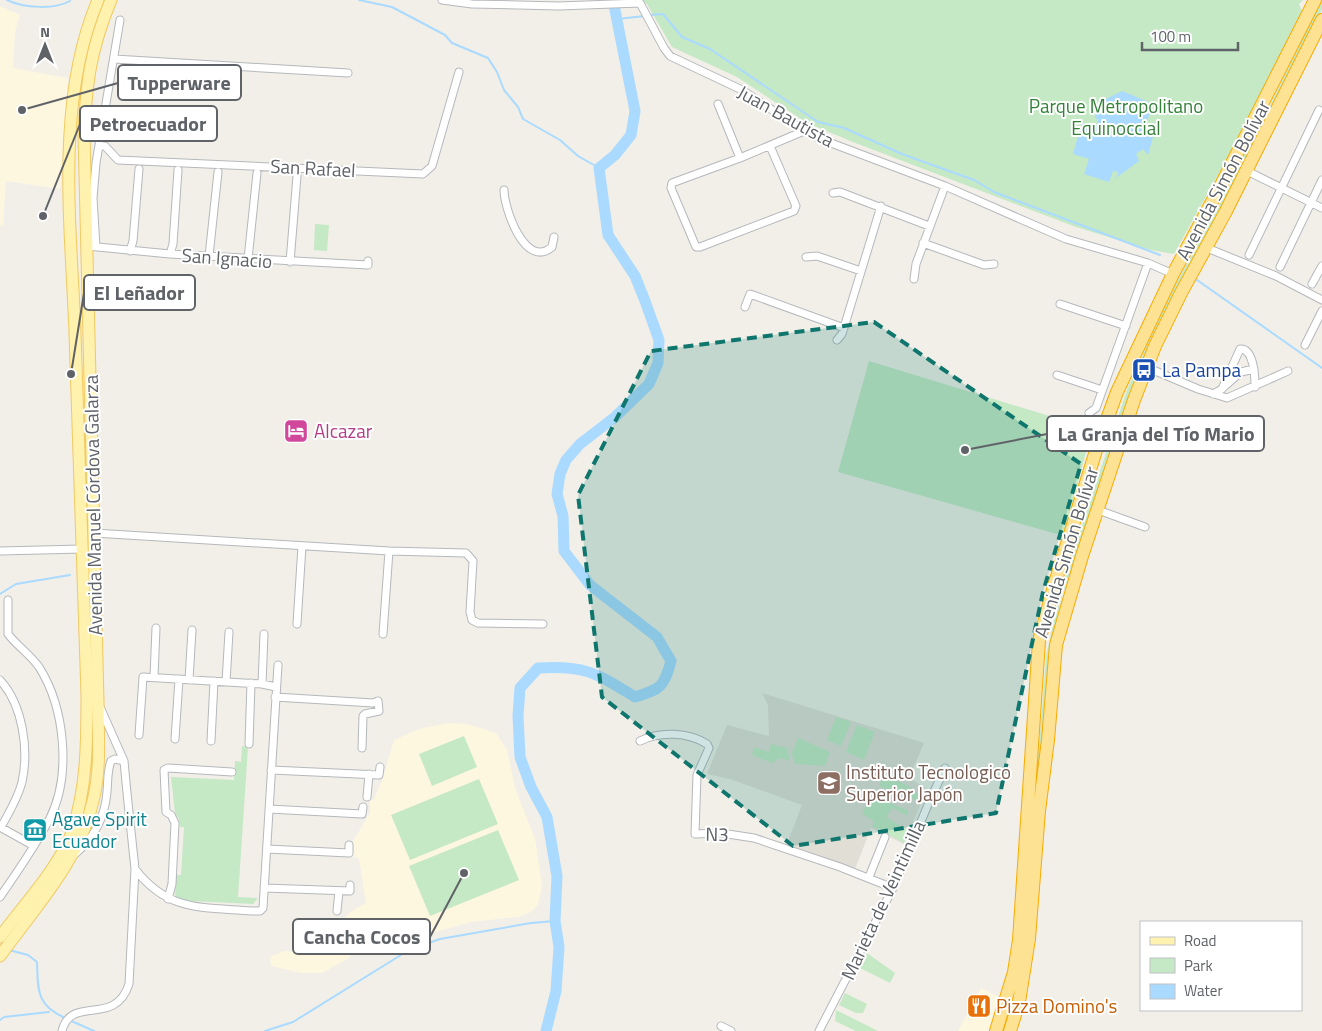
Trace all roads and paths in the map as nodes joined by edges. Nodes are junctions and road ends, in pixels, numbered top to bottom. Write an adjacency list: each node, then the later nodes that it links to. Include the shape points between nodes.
1 (98, 0): 28 (main road, Avenida Manuel Córdova Galarza, via 90,18 73,86 69,133)
2 (110, 0): 27 (main road, Avenida Manuel Córdova Galarza, via 90,61 86,86 84,135)
3 (442, 0): 12 (street, Juan Bautista, via 559,6 640,4 670,56 742,90)
4 (1315, 0): 50 (highway, Avenida Simón Bolívar)
5 (120, 20): 7 (street)
6 (1322, 20): 18 (highway, Avenida Simón Bolívar)
7 (114, 59): 9 (street); 13 (street)
8 (459, 72): 13 (street, San Rafael, via 432,166 424,174 118,160 105,146)
9 (348, 73)
10 (718, 104): 15 (street)
11 (1320, 110): 24 (street)
12 (804, 131): 14 (street); 23 (street, Juan Bautista)
13 (100, 146): 27 (street)
14 (770, 146): 15 (street); 15 (street, via 796,206 794,211 696,247 671,188 672,183)
15 (740, 158)
16 (139, 169): 37 (street)
17 (178, 170): 38 (street)
18 (1245, 170): 24 (street); 36 (highway, Avenida Simón Bolívar)
19 (218, 172): 40 (street)
20 (258, 173): 42 (street)
21 (297, 176): 43 (street)
22 (1322, 180): 29 (street)
23 (945, 186): 32 (street); 45 (street, Juan Bautista, via 1066,239)
24 (1283, 188): 29 (street); 39 (street)
25 (504, 190): 33 (street, via 508,215 525,244 535,250 547,250 552,246)
26 (833, 193): 30 (street, via 840,192)
27 (90, 200): 28 (main road); 35 (main road, Avenida Manuel Córdova Galarza)
28 (71, 202): 74 (main road, Avenida Manuel Córdova Galarza)
29 (1311, 202): 31 (street); 48 (street)
30 (881, 206): 32 (street); 49 (street)
31 (1322, 208)
32 (929, 226): 34 (street)
33 (554, 237)
34 (923, 243): 46 (street, via 984,265); 51 (street)
35 (91, 246): 37 (street, San Ignacio); 72 (main road, Avenida Manuel Córdova Galarza)
36 (1207, 248): 53 (street, via 1276,276); 61 (highway, Avenida Simón Bolívar, via 1181,293)
37 (130, 251): 38 (street, San Ignacio)
38 (170, 254): 40 (street, San Ignacio)
39 (1249, 255)
40 (209, 256): 42 (street, San Ignacio)
41 (806, 257): 49 (street, via 817,256)
42 (248, 259): 43 (street, San Ignacio)
43 (290, 262): 44 (street, San Ignacio)
44 (368, 263)
45 (1148, 263): 50 (street, Juan Bautista); 57 (street)
46 (994, 264)
47 (1322, 266): 52 (street)
48 (1280, 267)
49 (861, 271): 58 (street)
50 (1173, 274): 135 (highway, Avenida Simón Bolívar, via 1117,392 1039,641 1019,940 1014,972)
51 (914, 279)
52 (1312, 284)
53 (1322, 300)
54 (1060, 304): 57 (street)
55 (745, 307): 58 (street, via 750,294)
56 (1322, 311): 60 (street)
57 (1126, 326): 67 (street)
58 (844, 328): 59 (street)
59 (837, 340)
60 (1305, 345)
61 (1146, 367): 68 (street); 70 (highway, Avenida Simón Bolívar)
62 (1254, 369): 65 (street); 66 (street, via 1241,372); 66 (street, via 1247,350 1240,349)
63 (1288, 371): 65 (street)
64 (1058, 375): 67 (street)
65 (1255, 387): 68 (street, via 1227,398)
66 (1222, 388): 68 (street)
67 (1102, 390): 69 (street, via 1096,408)
68 (1213, 394)
69 (1089, 413)
70 (1098, 510): 71 (street); 136 (highway, Avenida Simón Bolívar, via 1056,645 1029,939 1021,994)
71 (1145, 528)
72 (94, 533): 73 (street); 77 (main road, Avenida Manuel Córdova Galarza)
73 (302, 546): 76 (street); 79 (street)
74 (82, 549): 75 (street); 77 (main road, Avenida Manuel Córdova Galarza)
75 (0, 551)
76 (389, 551): 80 (street, via 466,553 473,561 472,620 478,623); 85 (street)
77 (89, 588): 97 (main road, Avenida Manuel Córdova Galarza); 128 (main road, Avenida Manuel Córdova Galarza, via 83,787 71,834)
78 (8, 600): 116 (street, via 8,634 42,672 63,735 62,767 54,808)
79 (297, 624)
80 (543, 624)
81 (156, 628): 87 (street)
82 (192, 630): 90 (street)
83 (228, 632): 92 (street)
84 (264, 634): 94 (street)
85 (383, 634)
86 (278, 665): 95 (street)
87 (154, 677): 88 (street); 98 (street, via 141,679)
88 (179, 679): 90 (street); 99 (street)
89 (0, 680): 113 (street, via 15,704 25,750 22,782 16,800)
90 (189, 680): 91 (street)
91 (214, 681): 92 (street); 100 (street)
92 (226, 682): 93 (street)
93 (251, 683): 94 (street); 102 (street)
94 (262, 684): 95 (street)
95 (276, 687): 96 (street)
96 (275, 697): 103 (street, via 378,701 379,711 363,716); 107 (street)
97 (98, 702): 104 (street); 118 (main road, Avenida Manuel Córdova Galarza, via 94,797)
98 (139, 735)
99 (175, 739)
100 (211, 741)
101 (640, 741): 120 (street, N3, via 672,734 707,744 709,748 697,775 696,834 721,833 754,838)
102 (248, 744)
103 (362, 748)
104 (124, 762): 118 (street, via 111,761 106,803 100,821 87,844); 119 (street)
105 (380, 767): 109 (street, via 379,775)
106 (945, 768): 123 (street, Marieta de Veintimilla)
107 (271, 770): 109 (street); 112 (street)
108 (232, 772): 126 (street, via 164,770 166,812 175,823 172,884)
109 (368, 774): 110 (street)
110 (367, 797)
111 (363, 806): 112 (street, via 362,814)
112 (269, 809): 117 (street)
113 (0, 827): 116 (street)
114 (885, 837): 120 (street)
115 (349, 845): 117 (street, via 349,853)
116 (34, 846): 125 (street)
117 (267, 849): 122 (street)
118 (71, 858): 128 (main road, Avenida Manuel Córdova Galarza)
119 (135, 869): 126 (street, via 152,888); 132 (street, via 126,994 110,1008 72,1014)
120 (869, 878): 123 (street, N3)
121 (350, 885): 124 (street, via 350,891)
122 (264, 888): 124 (street); 126 (street, via 260,911 208,908)
123 (893, 888): 134 (street, Marieta de Veintimilla)
124 (339, 891): 127 (street)
125 (0, 897)
126 (168, 899)
127 (337, 911)
128 (15, 926): 129 (main road, Avenida Manuel Córdova Galarza)
129 (2, 942): 130 (main road, Avenida Manuel Córdova Galarza)
130 (0, 956)
131 (722, 1026): 133 (street)
132 (62, 1031)
133 (731, 1031)
134 (819, 1031)
135 (996, 1031)
136 (1010, 1031)

